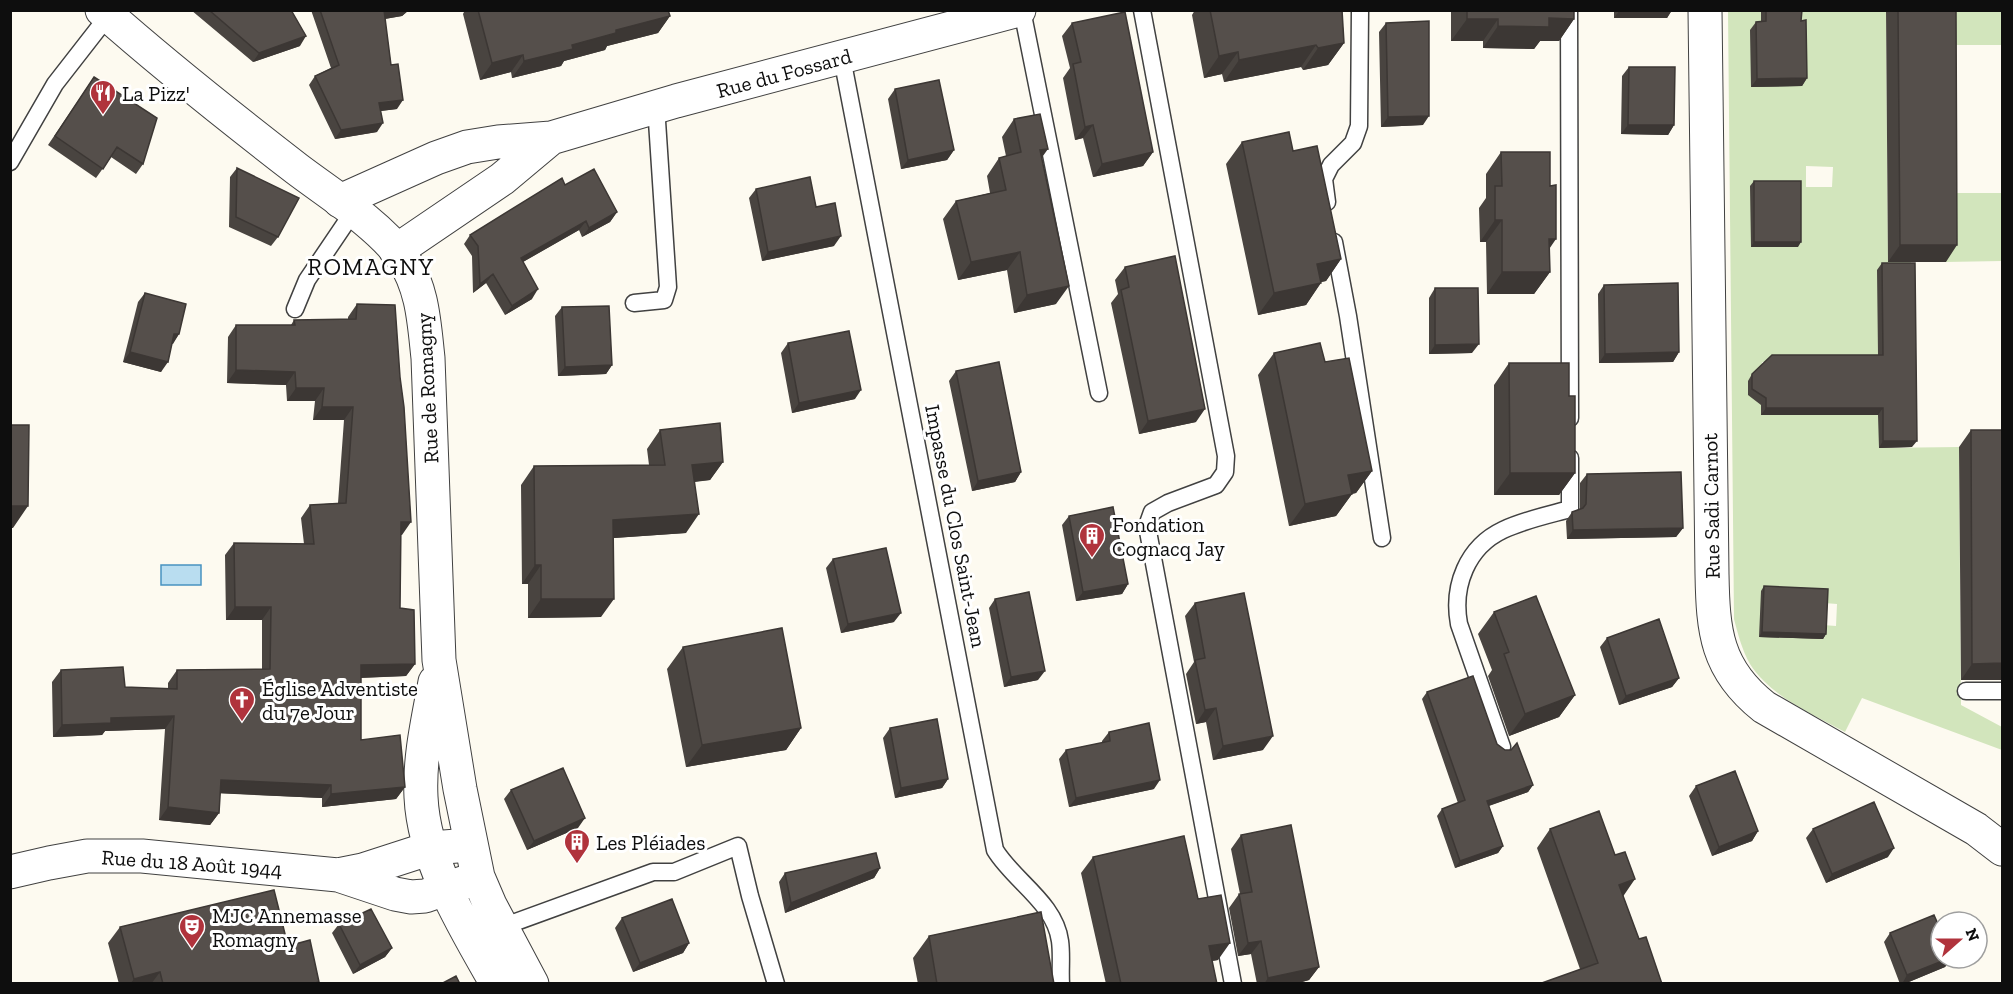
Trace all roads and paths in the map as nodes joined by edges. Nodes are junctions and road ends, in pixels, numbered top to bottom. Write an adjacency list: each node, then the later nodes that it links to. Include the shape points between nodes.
1 (1020, 10): 7 (street, Rue du Fossard); 15 (lane)
2 (1142, 10): 33 (lane, via 1226,456 1225,472 1216,485 1152,512 1147,526)
3 (1360, 10): 16 (lane, via 1359,126 1353,143 1331,165 1324,179)
4 (1569, 10): 20 (lane, via 1570,509 1515,525 1490,537 1469,561 1456,604 1459,624)
5 (1705, 10): 23 (street, Rue Sadi Carnot, via 1713,602 1721,654 1739,683 1764,707 1963,821)
6 (105, 13): 10 (lane, via 55,84); 11 (street, Rue de Romagny)
7 (842, 58): 8 (street, Rue du Fossard); 32 (lane, Impasse du Clos Saint-Jean, via 995,850 1054,922 1060,940)
8 (656, 106): 9 (street, Rue du Fossard); 13 (lane, via 668,287 664,300)
9 (551, 138): 11 (street, Rue du Fossard, via 467,147 436,158); 12 (street, Rue du Fossard, via 502,179)
10 (10, 162)
11 (346, 206): 12 (street, Rue de Romagny); 14 (lane)
12 (396, 251): 17 (street, Rue de Romagny, via 416,283 425,318)
13 (634, 303)
14 (295, 309)
15 (1099, 393)
16 (1382, 538)
17 (439, 660): 21 (street, Rue de Romagny); 22 (street, Rue de Romagny, via 421,766 422,811)
18 (2002, 690): 19 (lane)
19 (1966, 691)
20 (1503, 747)
21 (470, 845): 22 (street); 26 (street, Rue de Romagny)
22 (431, 848): 25 (street, Rue du 18 Août 1944); 27 (street, Rue de Romagny)
23 (2002, 849)
24 (10, 872): 25 (street, Rue du 18 Août 1944, via 61,860 111,855)
25 (338, 875): 27 (street, Rue du 18 Août 1944, via 404,896 425,896)
26 (478, 877): 27 (street, Rue du 18 Août 1944); 28 (street, Rue de Romagny)
27 (446, 889): 29 (street, Rue de Romagny)
28 (502, 927): 30 (street, Rue de Romagny); 31 (lane, via 653,872 674,872 738,846)
29 (497, 984)
30 (532, 984)
31 (776, 984)
32 (1061, 984)
33 (1233, 984)

